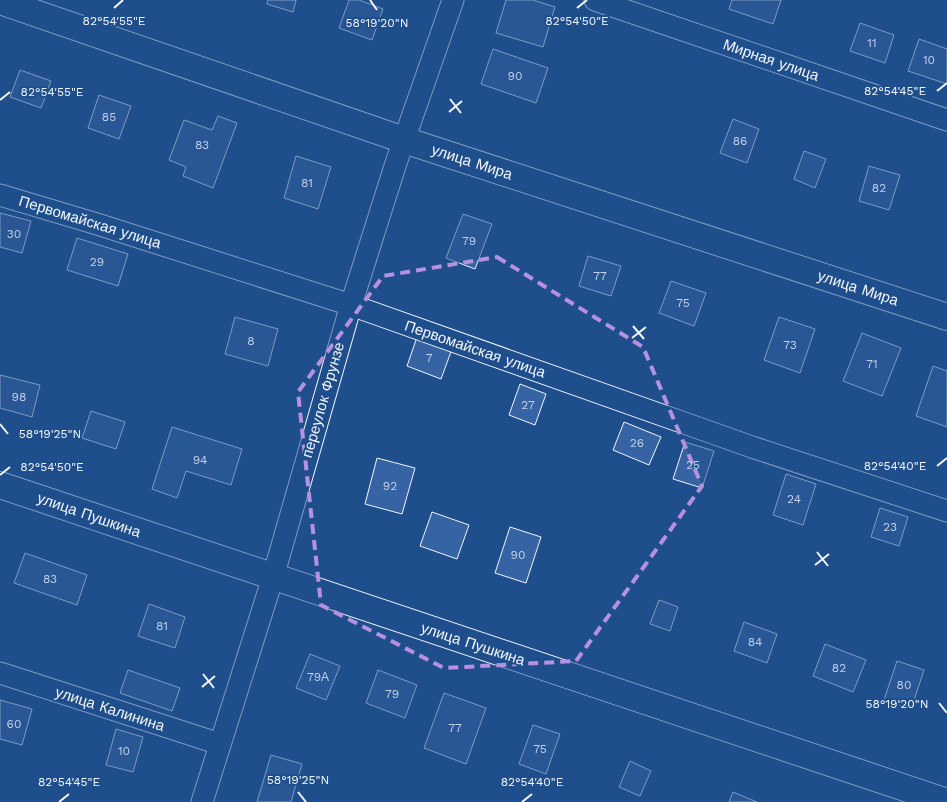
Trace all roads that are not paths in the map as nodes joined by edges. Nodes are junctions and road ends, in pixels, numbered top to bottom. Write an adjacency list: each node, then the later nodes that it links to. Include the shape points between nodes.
1 (453, 0): 5 (street, переулок Фрунзе)
2 (595, 0): 4 (street, Мирная улица)
3 (0, 2): 5 (street, улица Мира)
4 (947, 120)
5 (404, 140): 7 (street, переулок Фрунзе); 8 (street, улица Мира)
6 (0, 195): 7 (street, Первомайская улица)
7 (351, 305): 10 (street, Первомайская улица, via 752,447); 11 (street, переулок Фрунзе)
8 (947, 317)
9 (0, 485): 11 (street, улица Пушкина)
10 (947, 511)
11 (273, 577): 13 (street, переулок Фрунзе); 15 (street, улица Пушкина)
12 (0, 674): 13 (street, улица Калинина)
13 (220, 744): 14 (street, переулок Фрунзе)
14 (202, 802)
15 (947, 802)

